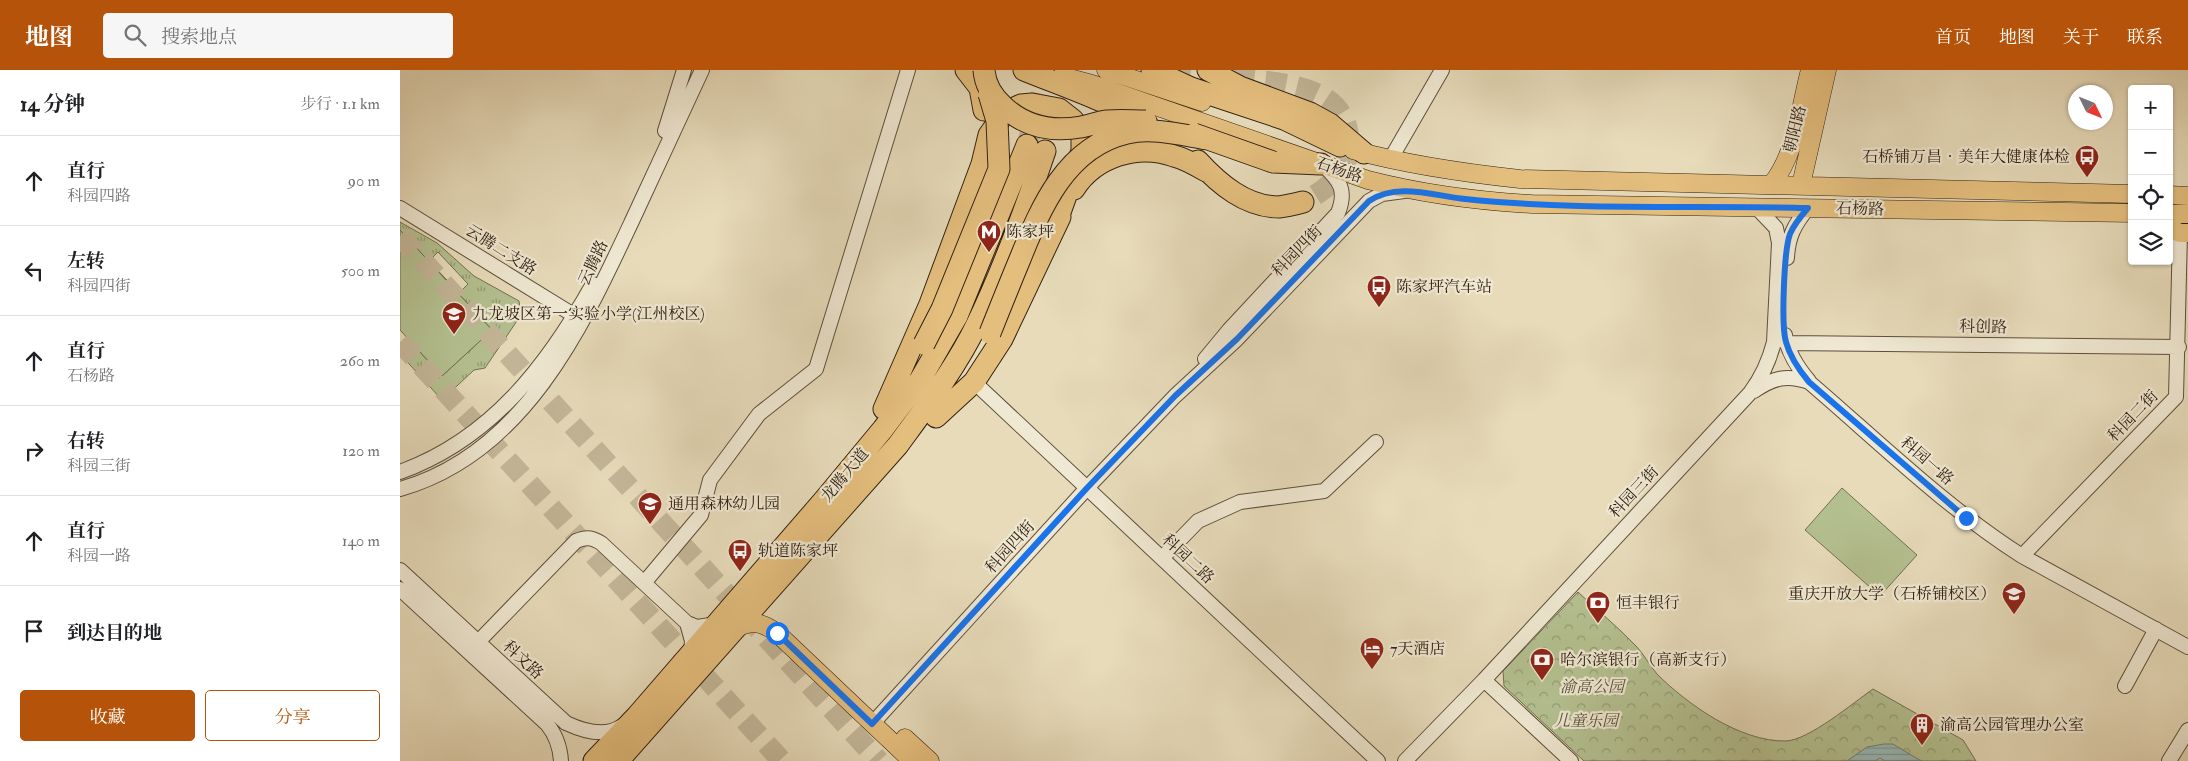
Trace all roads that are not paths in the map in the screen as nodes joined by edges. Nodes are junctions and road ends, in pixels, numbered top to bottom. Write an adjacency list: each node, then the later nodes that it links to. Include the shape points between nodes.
1 (684, 70): 37 (street, 云腾路, via 662,140)
2 (702, 70): 37 (street, 云腾路, via 603,282)
3 (908, 70): 56 (street, via 816,369 758,414 710,480 701,515)
4 (966, 70): 15 (highway, via 980,88)
5 (1024, 70): 21 (highway, via 1122,110 1172,139)
6 (1038, 70): 20 (main road, 石杨路, via 1092,84)
7 (1106, 70): 17 (main road, 石杨路)
8 (1152, 70): 17 (highway, via 1191,88 1284,119)
9 (1208, 70): 18 (highway, via 1240,87 1310,113 1330,124)
10 (1442, 70): 19 (street)
11 (1810, 70): 14 (main road, 朝阳路)
12 (1827, 70): 14 (main road, 朝阳路)
13 (984, 75): 16 (highway, bridge, via 996,100 1015,118 1037,126 1053,129 1106,121 1151,120); 45 (highway, bridge, via 997,121 999,169 942,309)
14 (1808, 114): 22 (main road, 朝阳路); 23 (main road, 朝阳路)
15 (989, 135): 35 (highway, via 1003,115 1021,105 1059,109 1073,120 1082,137 1082,151); 45 (highway, via 982,164 930,304)
16 (1207, 139): 20 (highway, bridge, via 1273,162); 46 (highway, bridge, via 1174,134 1127,133 1094,146 1073,164 1054,187 1036,220 990,333)
17 (1340, 146): 18 (main road, 石杨路)
18 (1364, 153): 19 (main road, 石杨路)
19 (1390, 160): 22 (main road, 石杨路, via 1520,179)
20 (1321, 164): 24 (main road, 石杨路); 43 (street, 科园四街, via 1338,181 1342,190 1338,214 1229,330)
21 (1206, 171): 28 (highway, via 1237,196 1255,203 1279,207); 35 (highway, via 1173,155 1152,151 1112,157 1081,179)
22 (1771, 185): 23 (main road, 石杨路)
23 (1801, 185): 25 (main road, 石杨路)
24 (1410, 191): 29 (main road, 石杨路, via 1532,204); 43 (street, 科园四街, via 1382,194 1369,201 1237,339)
25 (2128, 194)
26 (2173, 195): 27 (main road)
27 (2188, 196)
28 (1302, 202)
29 (1756, 207): 31 (main road, 石杨路); 42 (street, 科园三街, via 1776,228 1779,243 1774,342 1766,369)
30 (400, 208): 37 (street, 云腾二支路)
31 (1808, 208): 32 (main road, 石杨路); 38 (street, via 1792,229 1788,243 1783,326)
32 (2128, 213)
33 (2173, 214): 34 (main road)
34 (2188, 214)
35 (1054, 228): 40 (highway, via 1002,339)
36 (2179, 232): 39 (street, 科园二街)
37 (578, 318): 48 (street, 云腾路, via 494,417 451,449); 50 (street, 云腾路, via 547,379 504,427 465,459)
38 (1786, 342): 39 (street, 科创路); 41 (street, via 1796,366)
39 (2179, 346): 44 (street, 科园二街)
40 (974, 382): 46 (highway); 49 (street, 科园二路)
41 (1809, 382): 42 (street, via 1794,377 1779,378); 52 (street, 科园一路, via 1966,518)
42 (1750, 393): 64 (street, 科园三街)
43 (1175, 396): 49 (street, 科园四街)
44 (2182, 400): 52 (street, 科园二街)
45 (884, 409): 51 (highway)
46 (936, 417): 54 (highway, via 853,514)
47 (1376, 442): 53 (street, via 1324,491 1240,502 1198,520)
48 (400, 472)
49 (1087, 488): 53 (street, 科园二路); 67 (street, 科园四街)
50 (401, 489)
51 (825, 499): 54 (highway, 龙腾大道, via 920,380 957,316 1036,148 1022,216 977,326 898,445); 59 (highway, 龙腾大道)
52 (2022, 556): 60 (street, 科园一路)
53 (1162, 558): 74 (street, 科园二路)
54 (796, 561): 59 (highway, 龙腾大道)
55 (400, 570): 61 (street, 科文路)
56 (644, 583): 58 (street); 61 (street, via 601,543 592,537 584,538 576,541)
57 (400, 589): 69 (street, 科文路, via 547,724 554,733)
58 (687, 623): 59 (street, via 697,627); 63 (street)
59 (726, 626): 63 (highway, 龙腾大道); 67 (main road, via 754,622 769,626 777,633 777,626 784,625); 71 (highway, 龙腾大道)
60 (2156, 629): 62 (street, 科园一路); 65 (street)
61 (478, 642): 66 (street, 科文路, via 554,714 576,727 606,733 618,730)
62 (2188, 647)
63 (692, 652): 66 (highway, 龙腾大道)
64 (1484, 680): 75 (street, 科园三街); 76 (street)
65 (2125, 686)
66 (637, 716): 70 (highway, 龙腾大道)
67 (876, 719): 72 (main road); 73 (main road)
68 (2188, 730): 77 (street)
69 (561, 761)
70 (594, 761)
71 (618, 761)
72 (912, 761)
73 (930, 761)
74 (1378, 761)
75 (1405, 761)
76 (1571, 761)
77 (2169, 761)

